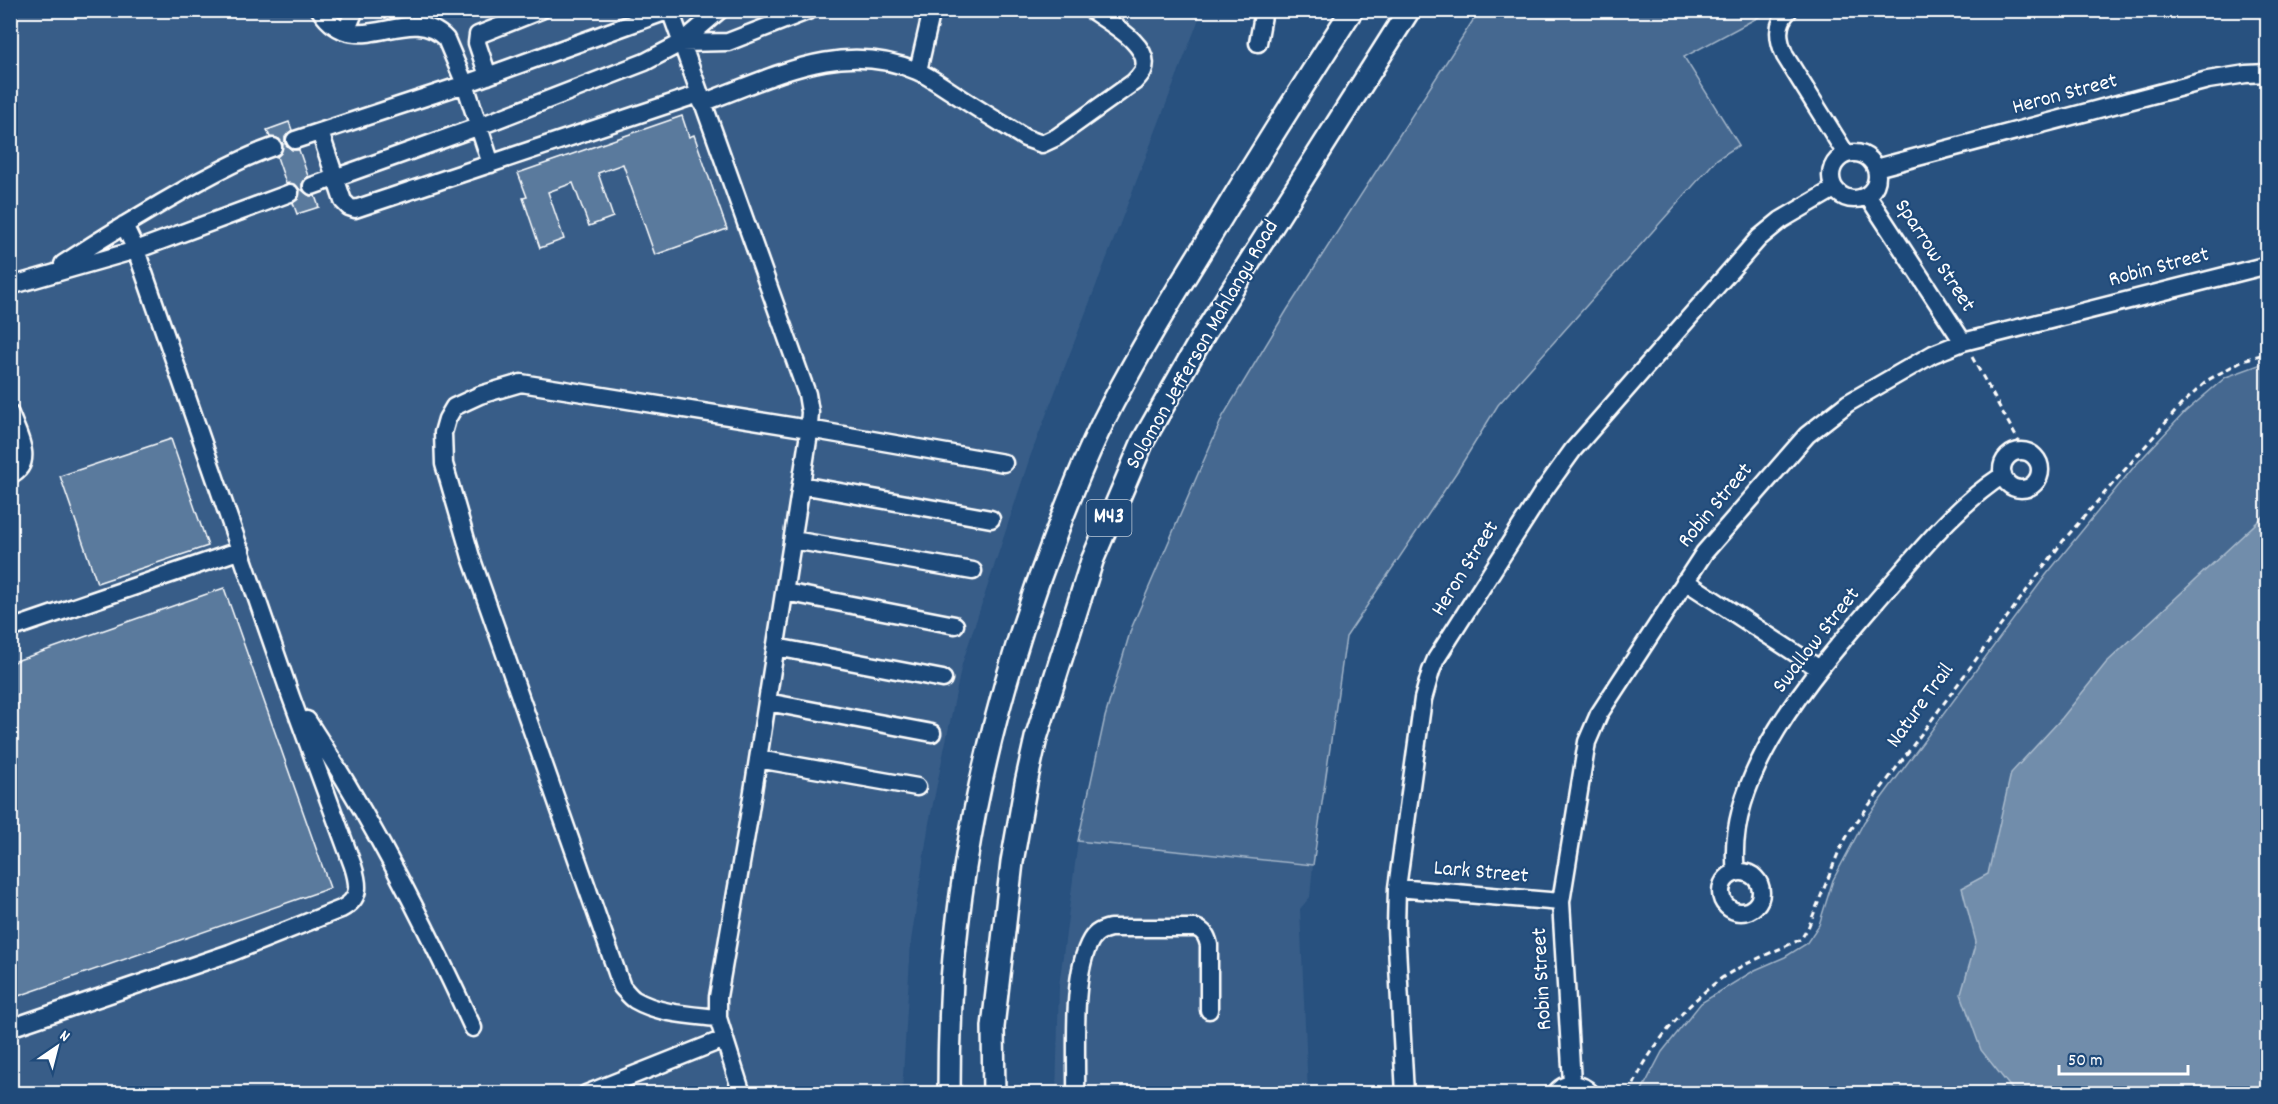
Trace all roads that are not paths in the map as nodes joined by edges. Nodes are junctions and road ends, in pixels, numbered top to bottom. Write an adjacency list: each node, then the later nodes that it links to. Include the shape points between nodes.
1 (320, 10): 13 (street)
2 (355, 10): 13 (street)
3 (541, 10): 18 (street, via 478,35)
4 (670, 10): 14 (street); 18 (street)
5 (720, 10): 14 (street)
6 (810, 10): 14 (street, via 728,42)
7 (932, 10): 16 (street)
8 (1091, 10): 16 (street, via 1137,44 1144,54 1143,70 1134,82 1042,144 1025,138)
9 (1264, 10): 15 (street)
10 (1352, 10): 72 (main road, Solomon Jefferson Mahlangu Road / M43, via 1154,327 1103,421 1032,596 990,741 972,828 952,982)
11 (1409, 10): 73 (main road, Solomon Jefferson Mahlangu Road / M43, via 1198,344 1143,441 1092,561 1047,699 1026,783 1012,862 993,1027)
12 (1789, 10): 25 (street, via 1780,22 1780,45)
13 (346, 31): 19 (street, via 372,31 413,21 430,26 446,39)
14 (681, 43): 20 (street); 21 (street, via 645,62)
15 (1258, 43)
16 (918, 71): 20 (street, via 864,58 821,61)
17 (2268, 73): 27 (street, Heron Street, via 2208,80)
18 (488, 76): 19 (street)
19 (465, 84): 21 (street); 22 (street)
20 (701, 98): 26 (street); 40 (street, via 807,394)
21 (480, 126): 26 (street); 28 (street)
22 (320, 132): 23 (street); 28 (street)
23 (295, 140)
24 (273, 147): 33 (street, via 253,153)
25 (1846, 154): 27 (street, via 1867,156); 30 (street, via 1833,165)
26 (491, 164): 28 (street, via 354,209 343,201)
27 (1876, 168): 32 (street, via 1876,183)
28 (334, 177): 29 (street)
29 (312, 186)
30 (1834, 189): 32 (street, via 1846,198); 62 (street, Heron Street, via 1781,220 1759,238 1572,450 1436,659 1423,699)
31 (290, 193): 34 (street)
32 (1867, 195): 38 (street, Sparrow Street)
33 (124, 225): 34 (street); 36 (street)
34 (136, 250): 36 (street); 47 (street)
35 (2268, 265): 38 (street, Robin Street)
36 (50, 273): 37 (street)
37 (10, 286)
38 (1964, 342): 49 (street, Robin Street, via 1890,378 1813,430 1704,553)
39 (10, 414): 42 (street, via 24,460 20,469)
40 (809, 429): 41 (street); 44 (street); 65 (street, via 521,383 454,407 443,433 444,464 471,557 622,987 634,999 653,1007)
41 (1004, 463)
42 (10, 475)
43 (2003, 475): 43 (street, via 2017,489 2029,488 2040,474 2039,461 2030,452 2017,451 2002,464); 54 (street, Swallow Street, via 1968,500)
44 (801, 485): 45 (street); 46 (street)
45 (991, 519)
46 (793, 540): 48 (street); 50 (street)
47 (241, 550): 52 (street); 56 (street)
48 (973, 571)
49 (1685, 581): 54 (street); 63 (street, Robin Street, via 1592,728)
50 (785, 592): 51 (street); 53 (street)
51 (955, 625)
52 (10, 629)
53 (776, 648): 55 (street); 57 (street)
54 (1818, 668): 61 (street, Swallow Street, via 1752,778 1738,817)
55 (943, 680)
56 (291, 697): 66 (street, via 358,881 352,902 230,953); 67 (street, via 344,777)
57 (767, 702): 58 (street); 59 (street)
58 (933, 733)
59 (758, 759): 60 (street); 65 (street, via 723,958)
60 (916, 787)
61 (1736, 872)
62 (1397, 888): 63 (street, Lark Street); 75 (street, Heron Street)
63 (1562, 902): 69 (street, Robin Street)
64 (1209, 1010): 74 (street, via 1209,945 1201,930 1100,930 1088,948 1080,981)
65 (718, 1018): 68 (street)
66 (10, 1028)
67 (473, 1028)
68 (724, 1039): 70 (street); 71 (street)
69 (1572, 1083): 76 (street); 77 (street)
70 (586, 1094)
71 (742, 1094)
72 (949, 1094)
73 (993, 1094)
74 (1077, 1094)
75 (1405, 1094)
76 (1554, 1094)
77 (1592, 1094)

